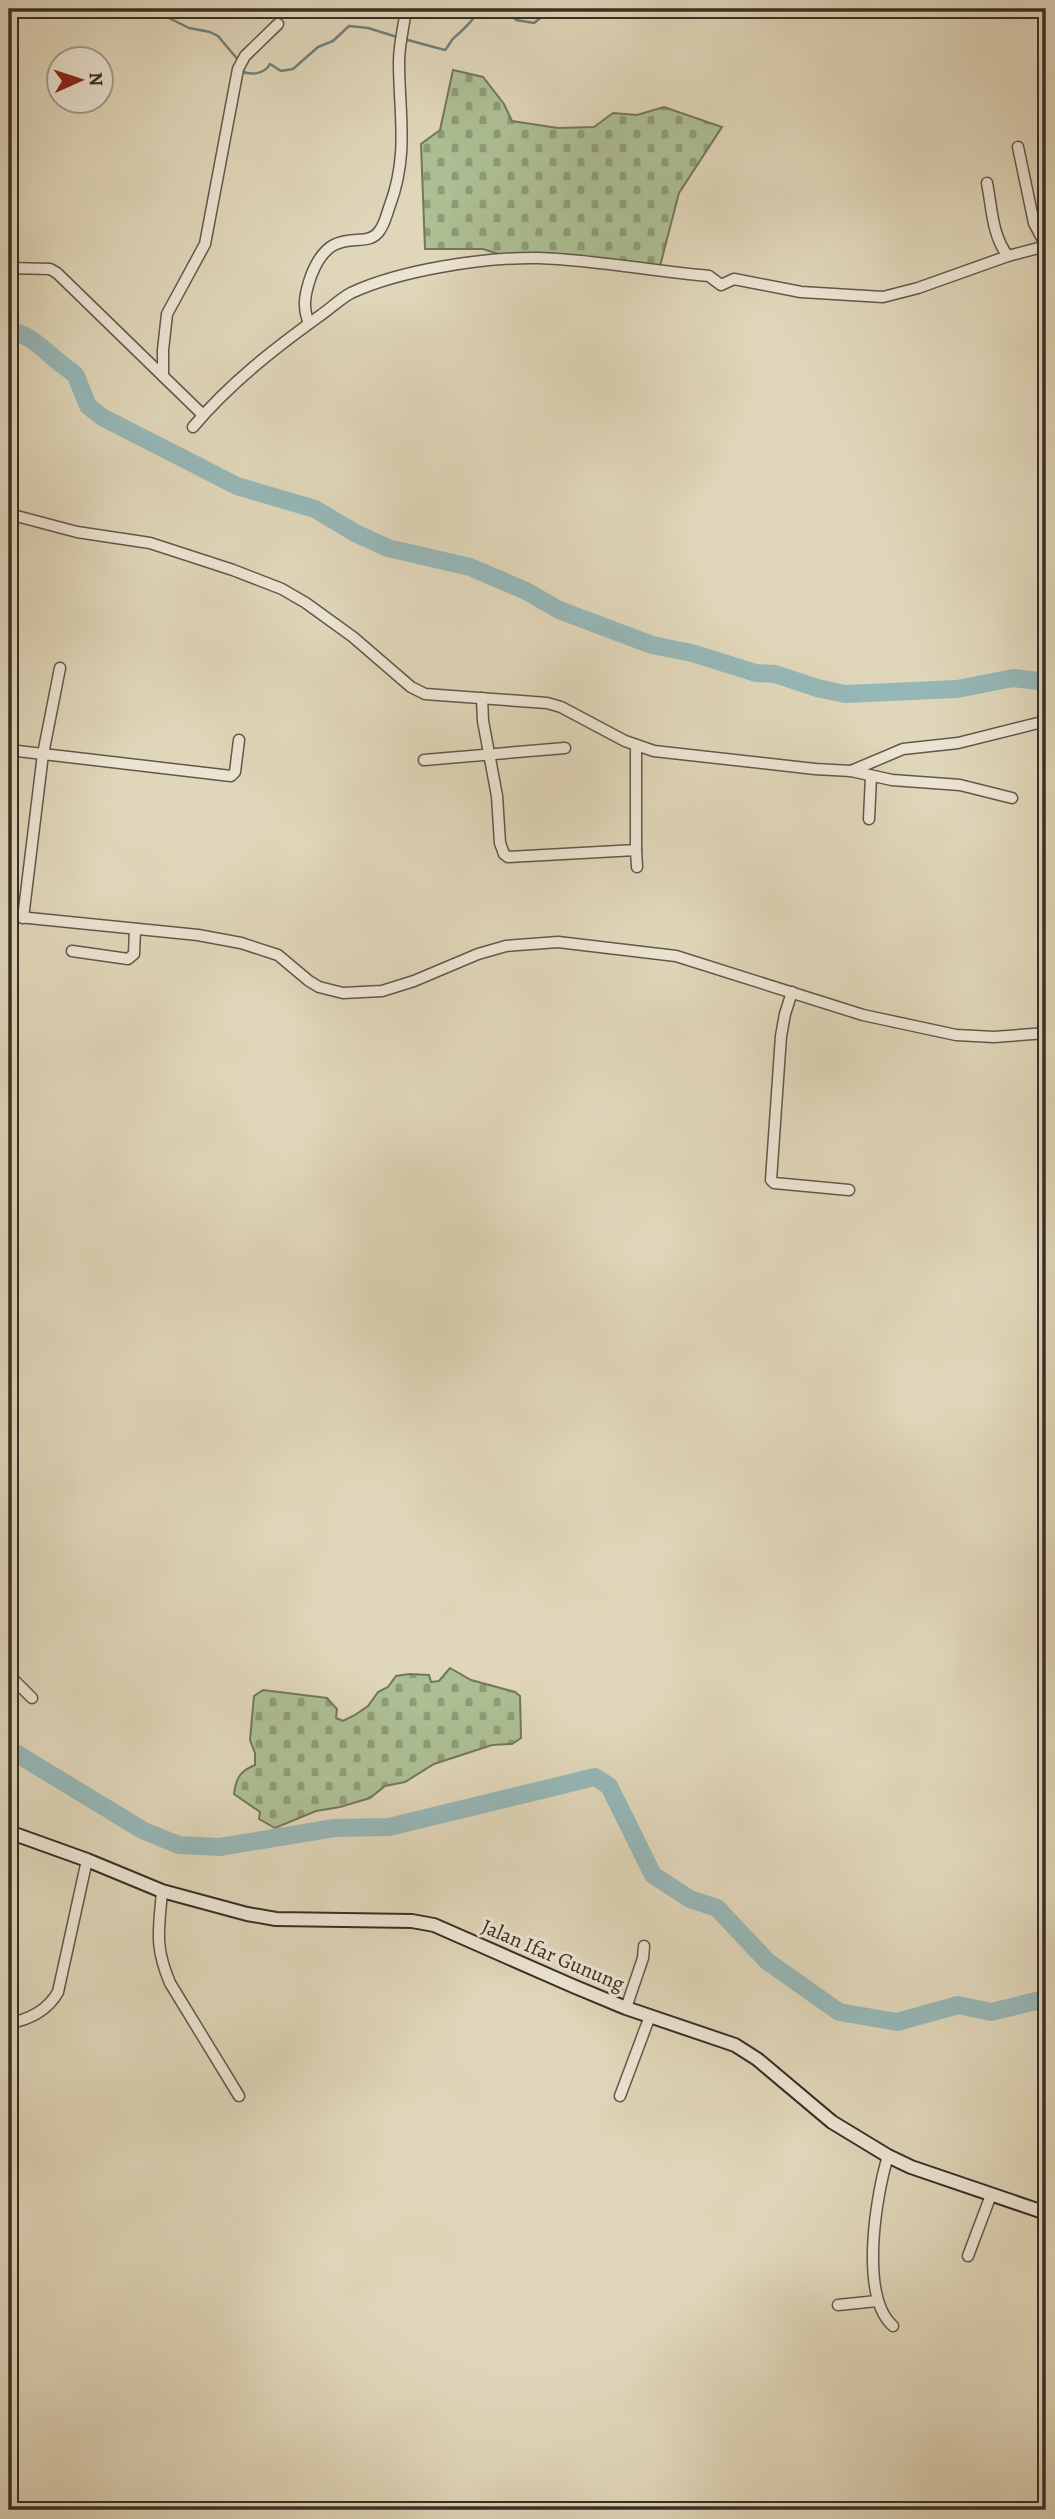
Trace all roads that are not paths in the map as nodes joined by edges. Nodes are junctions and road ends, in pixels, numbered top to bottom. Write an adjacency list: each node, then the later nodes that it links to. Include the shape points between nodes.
1 (406, 9): 8 (street, via 400,48 403,130 392,199 375,236 333,245 316,263 304,302)
2 (278, 24): 9 (street, via 238,69 205,244 167,314)
3 (1018, 147): 5 (street, via 1034,223)
4 (987, 183): 6 (street, via 996,232)
5 (1046, 246): 6 (street)
6 (1008, 256): 8 (street, via 883,297 801,292 734,279 721,285 709,276 558,259 503,260 423,272 362,289)
7 (9, 268): 9 (street, via 57,273)
8 (309, 323): 10 (street)
9 (163, 376): 10 (street)
10 (203, 415): 11 (street)
11 (193, 427)
12 (9, 514): 14 (street, via 77,532 150,543 259,579 306,603 417,691)
13 (60, 668): 20 (street)
14 (482, 698): 17 (street, via 561,707); 21 (street)
15 (1046, 720): 23 (street, via 958,743 903,749)
16 (239, 740): 20 (street, via 231,776)
17 (636, 745): 23 (street, via 672,754); 27 (street)
18 (565, 748): 21 (street)
19 (9, 750): 20 (street)
20 (43, 754): 30 (street)
21 (490, 756): 22 (street); 27 (street, via 500,843 508,858)
22 (424, 760)
23 (851, 771): 24 (street)
24 (871, 776): 25 (street, via 960,785); 26 (street)
25 (1012, 798)
26 (869, 820)
27 (636, 850): 28 (street)
28 (637, 867)
29 (9, 916): 30 (street)
30 (23, 918): 31 (street)
31 (135, 929): 32 (street, via 134,954 128,959); 33 (street, via 198,935 264,949 319,987 343,993 382,991 506,946 558,942 676,956)
32 (72, 951)
33 (793, 992): 34 (street, via 863,1016 956,1035); 35 (street, via 781,1036 771,1180 774,1184)
34 (1046, 1033)
35 (849, 1190)
36 (9, 1675): 37 (street)
37 (32, 1698)
38 (9, 1832): 39 (street, Jalan Ifar Gunung)
39 (87, 1860): 40 (street, Jalan Ifar Gunung); 44 (street, via 58,1992 41,2011)
40 (162, 1891): 42 (street, Jalan Ifar Gunung, via 276,1919 422,1922); 45 (street, via 158,1941 162,1963)
41 (644, 1946): 42 (street)
42 (626, 2008): 43 (street, Jalan Ifar Gunung)
43 (650, 2016): 46 (street); 47 (street, Jalan Ifar Gunung, via 735,2045 832,2122)
44 (9, 2023)
45 (239, 2096)
46 (620, 2096)
47 (888, 2156): 48 (street, Jalan Ifar Gunung); 51 (street, via 876,2204)
48 (991, 2195): 49 (street, Jalan Ifar Gunung); 50 (street)
49 (1046, 2213)
50 (968, 2256)
51 (877, 2301): 52 (street); 53 (street)
52 (838, 2305)
53 (893, 2326)

